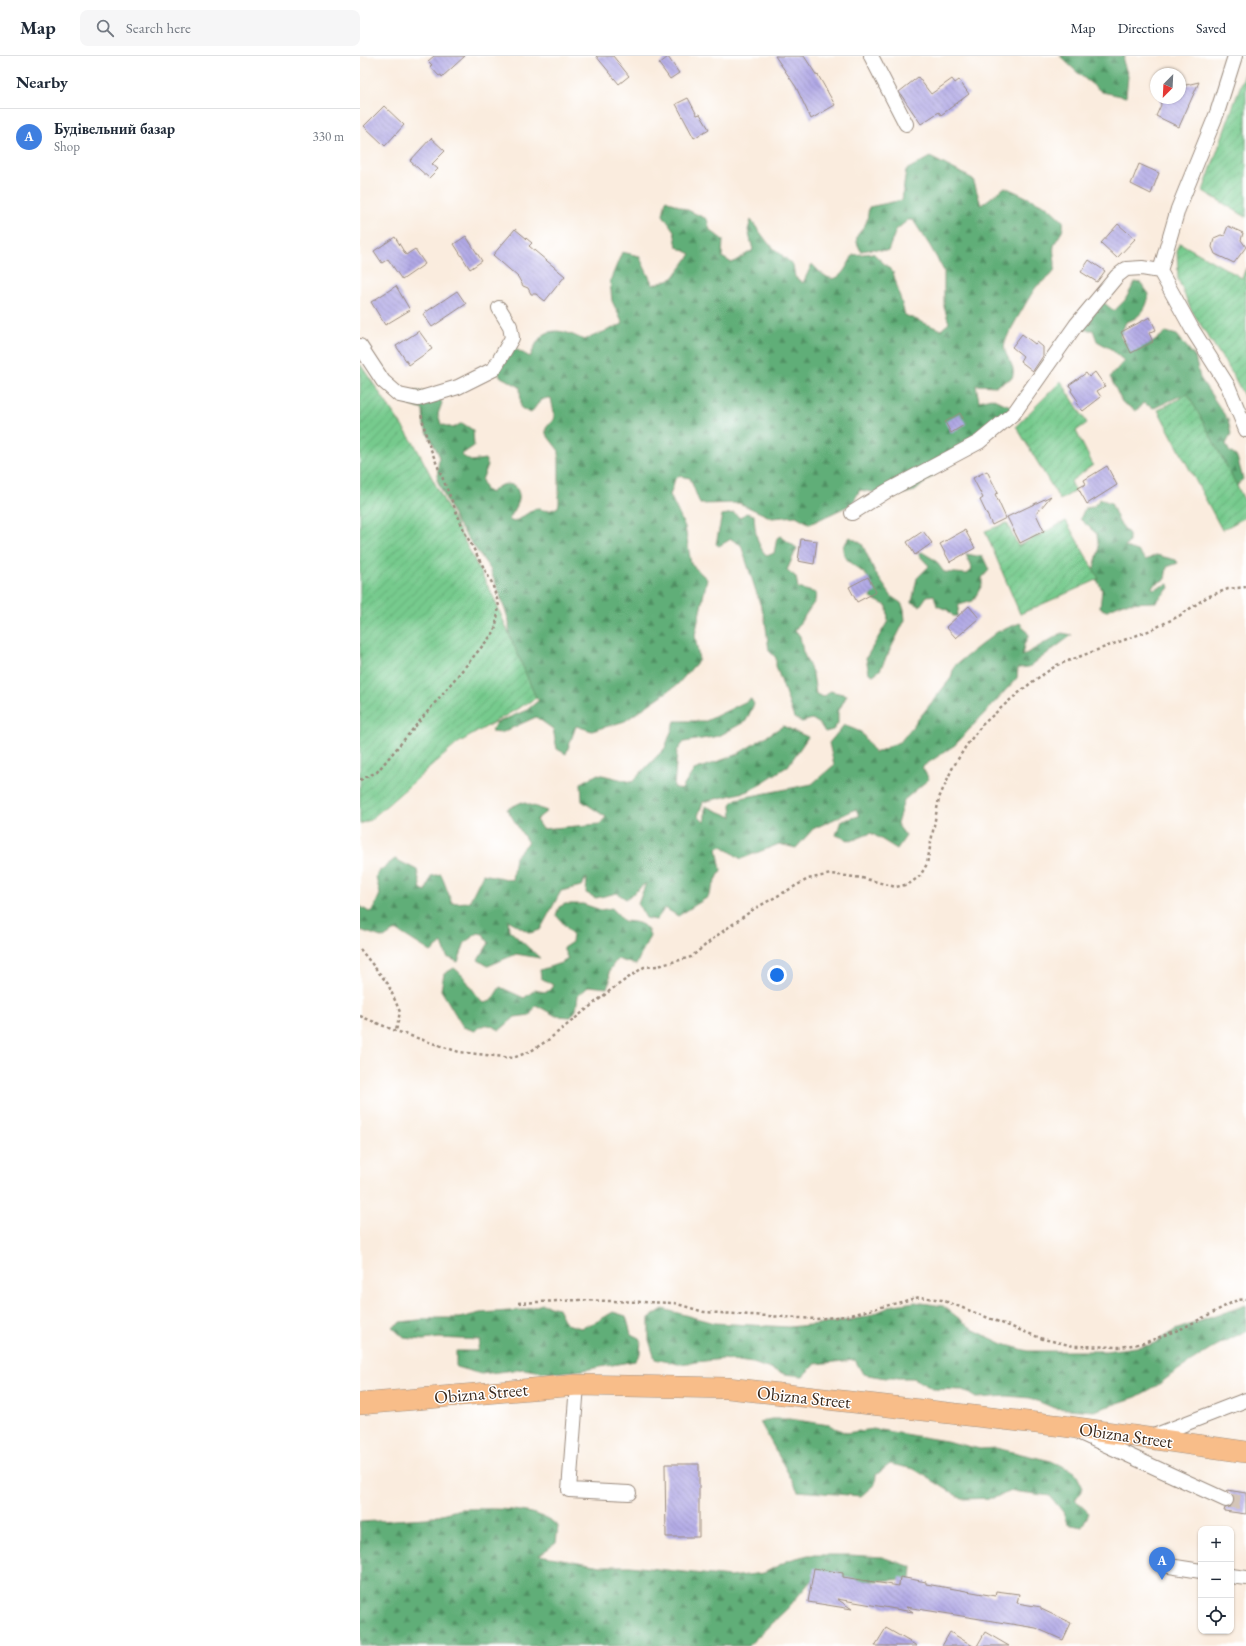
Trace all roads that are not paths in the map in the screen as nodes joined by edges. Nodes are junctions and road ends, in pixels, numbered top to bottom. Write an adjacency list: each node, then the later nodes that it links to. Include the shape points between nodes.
1 (871, 56): 3 (street)
2 (1235, 56): 4 (street, via 1217,113 1178,209)
3 (906, 124)
4 (1160, 271): 7 (street, via 1228,386); 8 (street, via 1126,269 1117,276 1076,325 1014,413 979,442 887,491)
5 (499, 308): 6 (street, via 510,326 512,338 494,369 458,387 418,399 399,395 383,381)
6 (360, 346)
7 (1246, 430)
8 (852, 513)
9 (577, 1385): 11 (highway, Obizna Street); 12 (highway, Obizna Street, via 728,1388); 15 (street, via 569,1490)
10 (1246, 1400): 13 (street)
11 (360, 1404)
12 (1063, 1426): 13 (highway, Obizna Street); 16 (street)
13 (1150, 1438): 14 (highway, Obizna Street)
14 (1246, 1452)
15 (629, 1493)
16 (1226, 1500)
17 (1163, 1565): 18 (street)
18 (1198, 1571)
19 (1234, 1576): 20 (street)
20 (1246, 1578)

